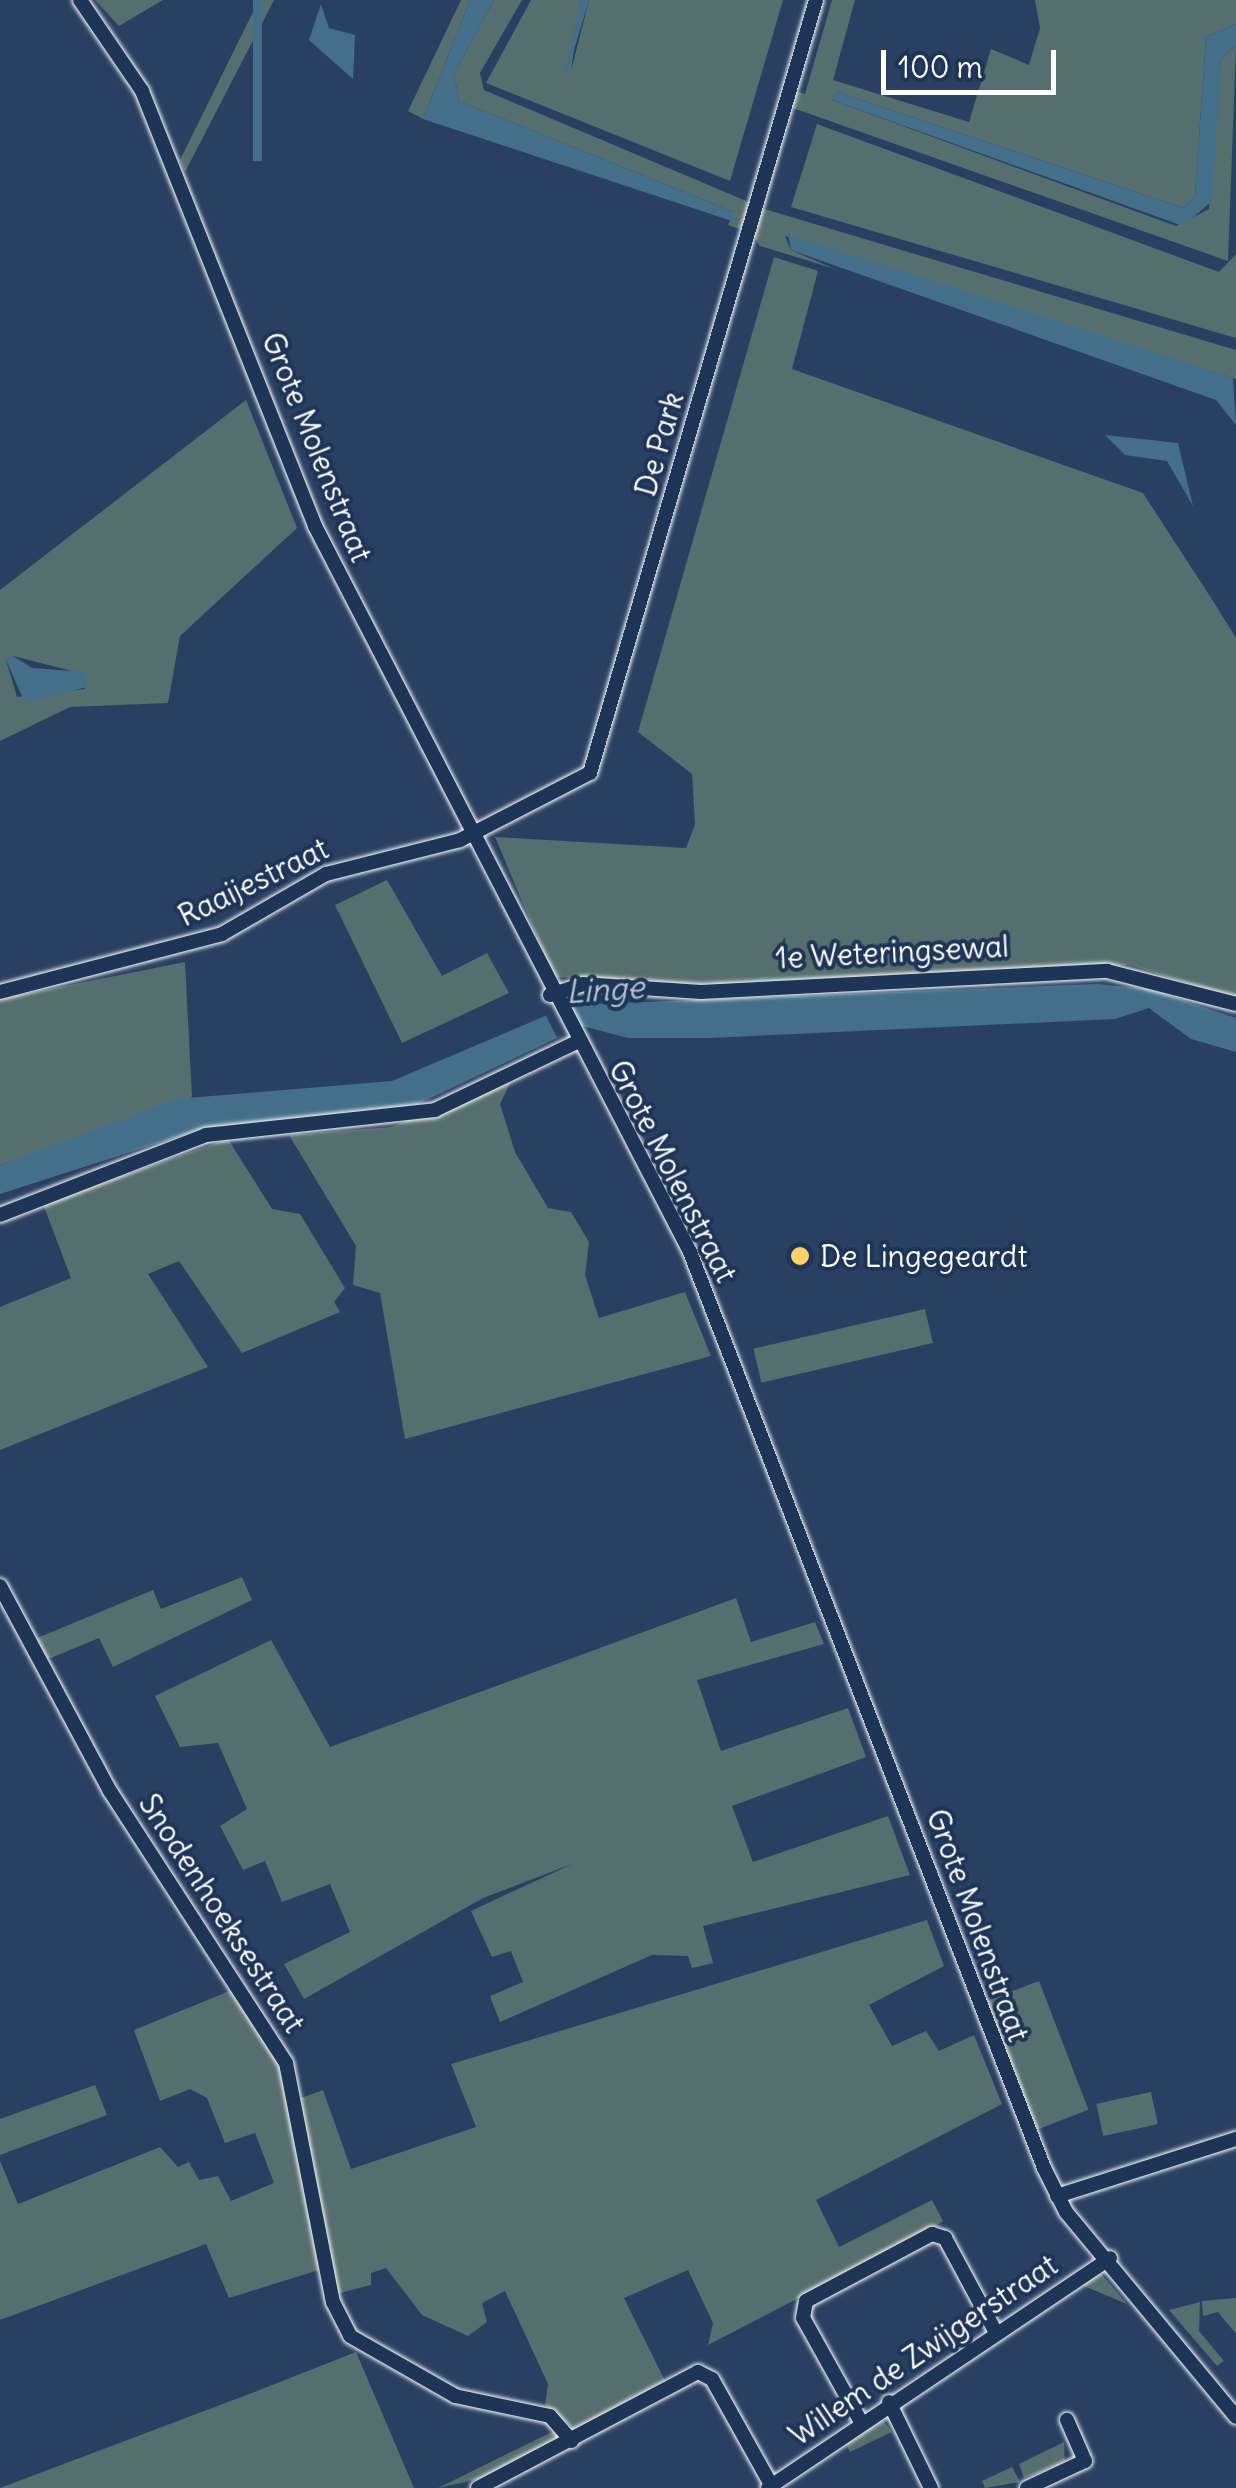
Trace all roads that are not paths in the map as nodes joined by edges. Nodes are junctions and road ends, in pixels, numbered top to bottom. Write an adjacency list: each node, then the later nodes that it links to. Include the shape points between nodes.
1 (80, 0): 3 (street, Grote Molenstraat, via 137,80 315,526)
2 (816, 0): 3 (street, De Park, via 590,773)
3 (471, 835): 4 (street, Raaijestraat, via 348,865 181,948); 5 (street, Grote Molenstraat)
4 (0, 992)
5 (553, 1001): 6 (street, 1e Weteringsewal, via 583,984 702,992 1107,971); 7 (street, Grote Molenstraat)
6 (1236, 1004)
7 (572, 1039): 8 (street, via 434,1110 206,1135); 11 (street, Grote Molenstraat, via 690,1252)
8 (0, 1214)
9 (0, 1586): 18 (street, Snodenhoeksestraat, via 110,1791 286,2063 333,2302 350,2336 455,2396 550,2416)
10 (1236, 2139): 11 (street)
11 (1057, 2196): 12 (street, Grote Molenstraat)
12 (1110, 2258): 13 (street, Willem de Zwijgerstraat); 15 (street, Grote Molenstraat)
13 (994, 2330): 14 (street, Willem de Zwijgerstraat); 17 (street, via 945,2238 932,2234 806,2301 802,2318)
14 (889, 2402): 17 (street, Willem de Zwijgerstraat); 21 (street)
15 (1236, 2417)
16 (1067, 2420): 22 (street, via 1085,2461)
17 (861, 2422): 19 (street, Willem de Zwijgerstraat)
18 (572, 2441): 19 (street, via 702,2372); 20 (street)
19 (771, 2487)
20 (478, 2488)
21 (931, 2488)
22 (1027, 2488)

